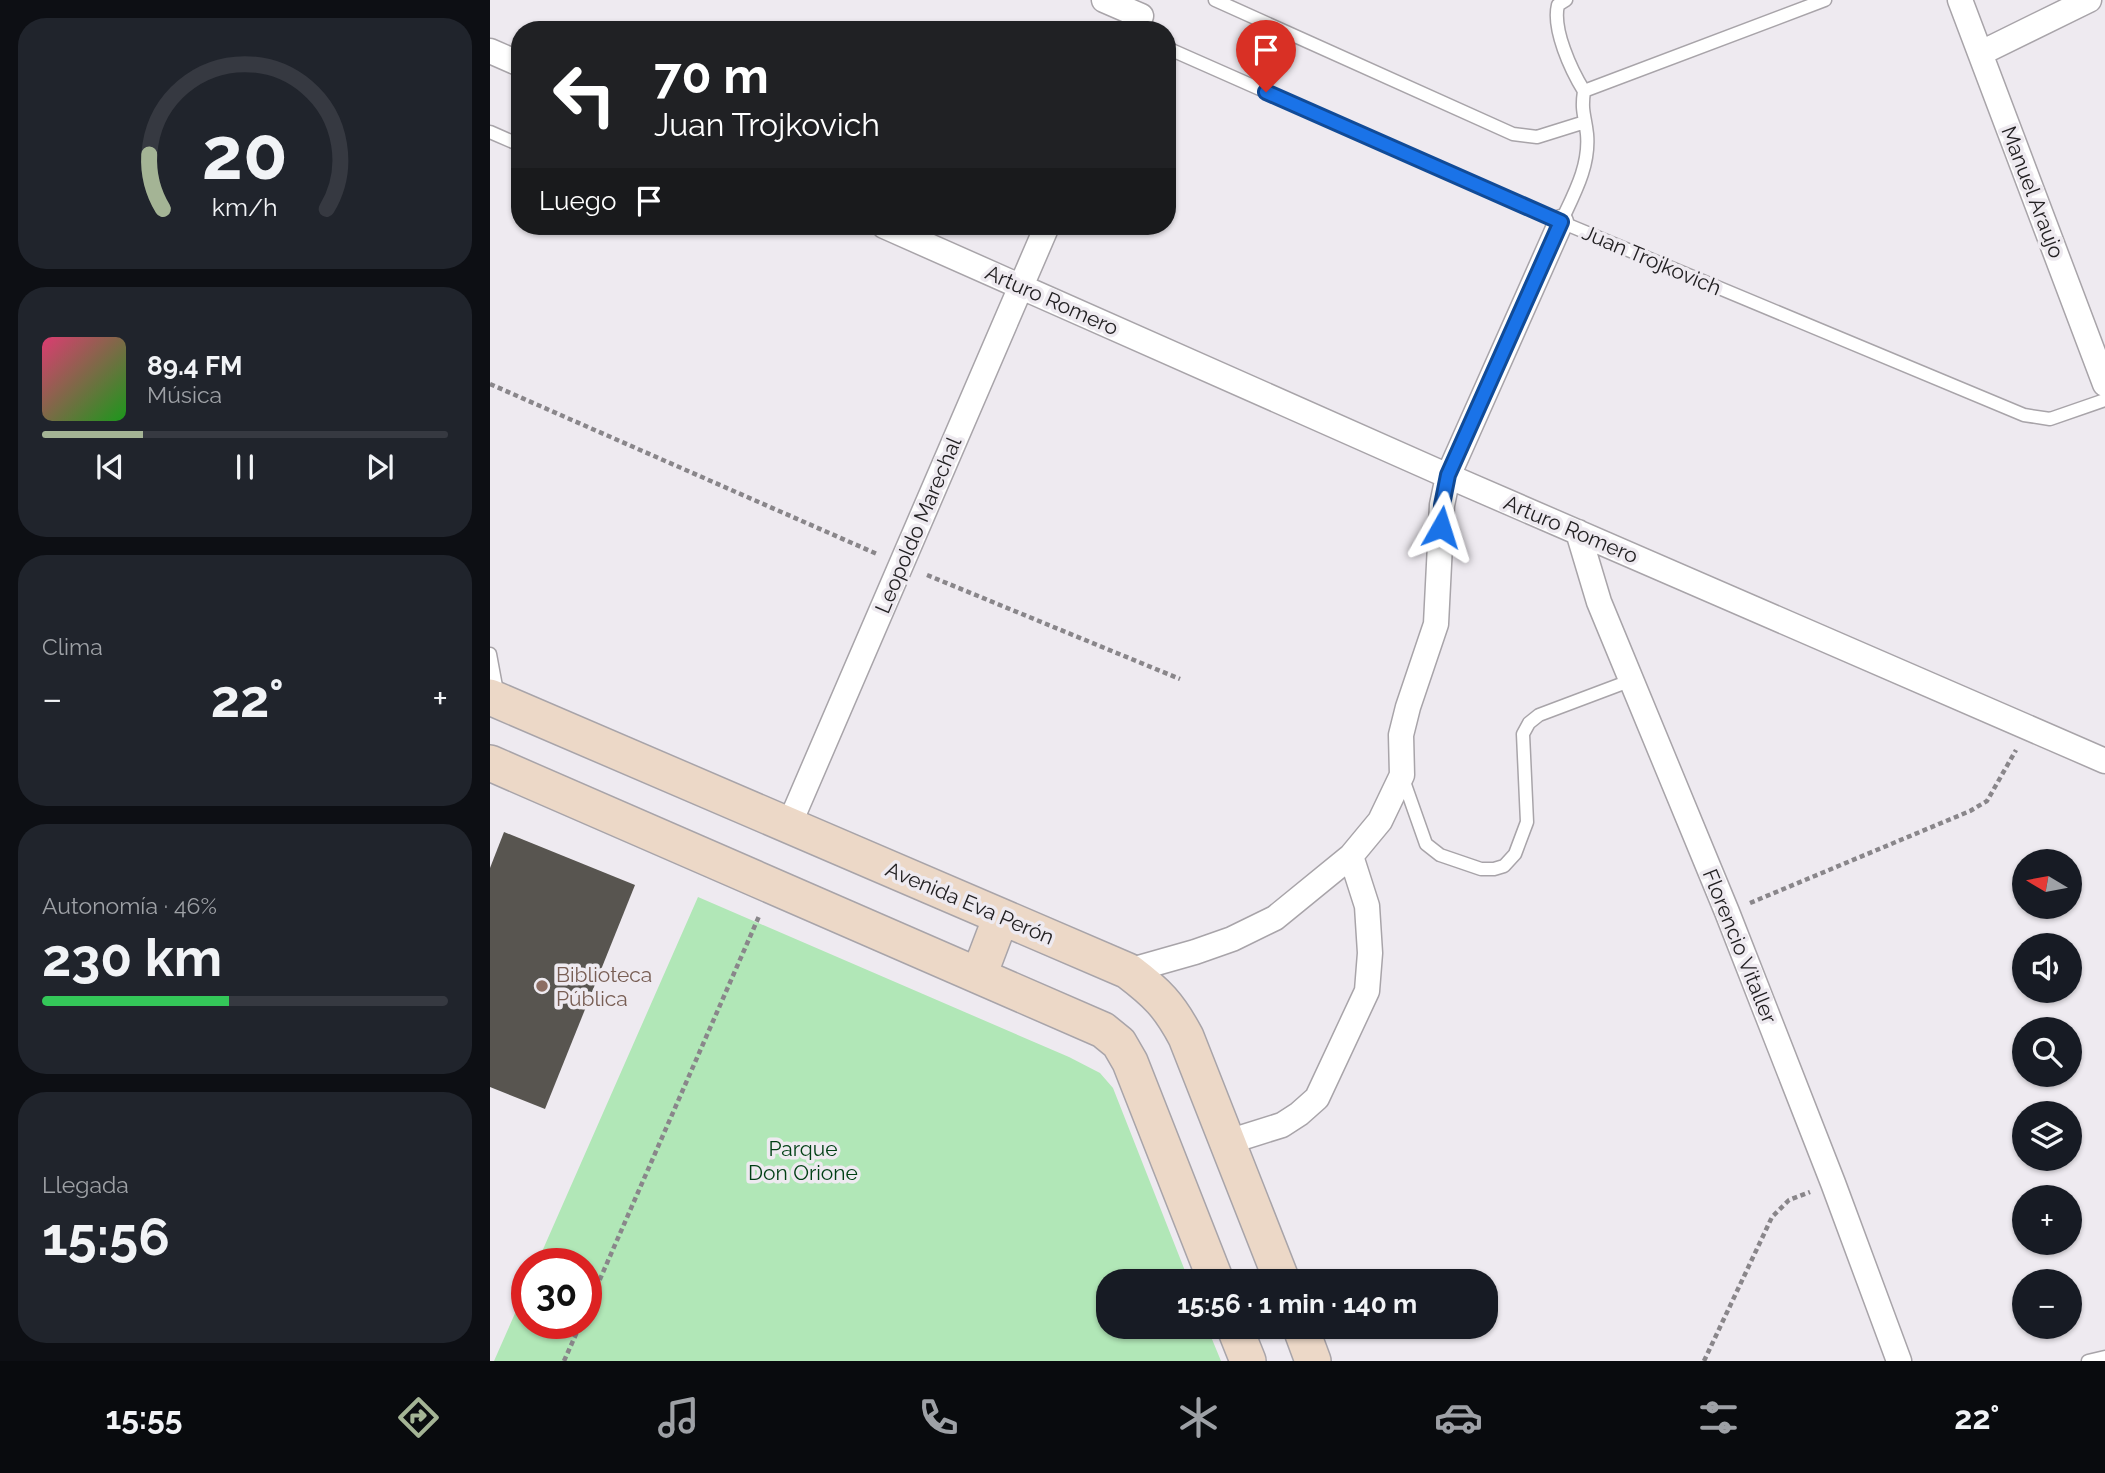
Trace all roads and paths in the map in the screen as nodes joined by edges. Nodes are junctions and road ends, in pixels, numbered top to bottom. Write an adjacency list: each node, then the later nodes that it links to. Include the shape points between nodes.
1 (1104, 0): 7 (street)
2 (1215, 0): 13 (lane, via 1513,134 1537,137)
3 (1566, 0): 12 (lane, via 1555,15 1572,71)
4 (1825, 0): 12 (lane)
5 (1960, 0): 10 (street, Manuel Araujo)
6 (2089, 0): 10 (street)
7 (1141, 15)
8 (490, 51): 11 (street)
9 (1176, 52): 16 (lane, Juan Trojkovich)
10 (1981, 53): 21 (street, Manuel Araujo)
11 (511, 60)
12 (1584, 91): 13 (lane, via 1581,107)
13 (1585, 122): 16 (lane, via 1583,176)
14 (490, 132): 15 (lane)
15 (511, 141)
16 (1561, 222): 22 (lane, Juan Trojkovich, via 2024,415 2050,419); 23 (street)
17 (904, 235): 19 (street, Arturo Romero)
18 (1043, 235): 19 (street, Leopoldo Marechal)
19 (1020, 286): 23 (street, Arturo Romero); 25 (street, Leopoldo Marechal)
20 (490, 384): 25 (path)
21 (2105, 384)
22 (2105, 400)
23 (1448, 475): 24 (street, Arturo Romero); 33 (street, via 1442,505 1436,624 1401,735)
24 (1578, 532): 28 (street, Florencio Vitaller, via 1600,603); 30 (street, Arturo Romero)
25 (902, 565): 27 (path); 34 (street, Leopoldo Marechal)
26 (490, 654): 29 (lane)
27 (1180, 679)
28 (1632, 680): 33 (lane, via 1539,715 1529,723 1522,750 1527,822 1515,854 1504,866 1481,869 1440,855 1426,844); 37 (street, Florencio Vitaller)
29 (493, 702): 34 (main road, Avenida Eva Perón)
30 (2029, 728): 31 (street, Arturo Romero); 37 (path, via 1987,801)
31 (2105, 761)
32 (490, 764): 36 (main road)
33 (1402, 775): 35 (street, via 1380,821)
34 (789, 825): 38 (main road, Avenida Eva Perón)
35 (1351, 856): 39 (street, via 1275,918 1195,953); 41 (street, via 1367,906 1367,991 1317,1098 1282,1125)
36 (773, 886): 40 (main road); 45 (path)
37 (1727, 912): 42 (street, Florencio Vitaller)
38 (1001, 917): 39 (main road, Avenida Eva Perón); 40 (main road)
39 (1128, 971): 41 (main road, Avenida Eva Perón, via 1172,1010)
40 (979, 975): 43 (main road, via 1103,1030 1119,1043)
41 (1228, 1142): 44 (main road, Avenida Eva Perón)
42 (1833, 1183): 53 (path, via 1789,1200 1772,1217); 54 (street, Florencio Vitaller)
43 (1211, 1269)
44 (1277, 1269)
45 (602, 1275)
46 (574, 1339): 50 (path)
47 (1239, 1339): 51 (main road)
48 (1305, 1339): 52 (main road)
49 (2105, 1357): 55 (lane)
50 (564, 1361)
51 (1248, 1361)
52 (1313, 1361)
53 (1704, 1361)
54 (1899, 1361)
55 (2088, 1361)

